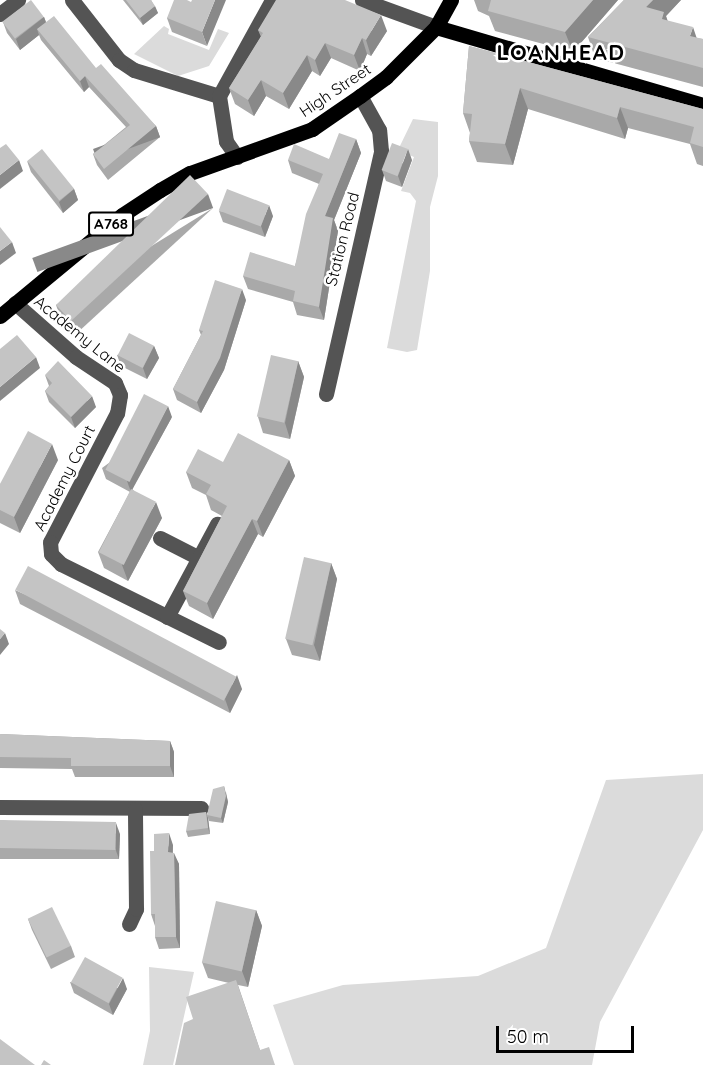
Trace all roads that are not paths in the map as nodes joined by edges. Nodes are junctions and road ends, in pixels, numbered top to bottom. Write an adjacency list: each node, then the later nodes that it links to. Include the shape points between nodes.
1 (18, 0): 6 (street)
2 (72, 0): 8 (street, via 119,60 134,70)
3 (272, 0): 8 (street)
4 (362, 0): 7 (street)
5 (451, 0): 7 (main road, A768)
6 (0, 14)
7 (436, 27): 9 (main road, High Street / A768, via 386,77); 10 (main road)
8 (219, 96): 11 (street, via 226,141)
9 (360, 96): 11 (main road, High Street / A768, via 312,129); 14 (street, Station Road, via 379,130 381,151)
10 (703, 105)
11 (237, 157): 12 (main road, High Street / A768, via 190,173 122,215)
12 (15, 303): 13 (main road, High Street / A768); 15 (street, Academy Lane, via 76,357 116,383)
13 (0, 316)
14 (327, 394)
15 (120, 395): 19 (street, Academy Court, via 117,413 50,542 51,554 61,564)
16 (218, 524): 18 (street)
17 (160, 538): 18 (street)
18 (199, 558): 19 (street)
19 (167, 616): 20 (street, Academy Court)
20 (219, 642)
21 (0, 807): 23 (street)
22 (201, 808): 23 (street)
23 (135, 809): 24 (street, via 136,909)
24 (129, 924)

